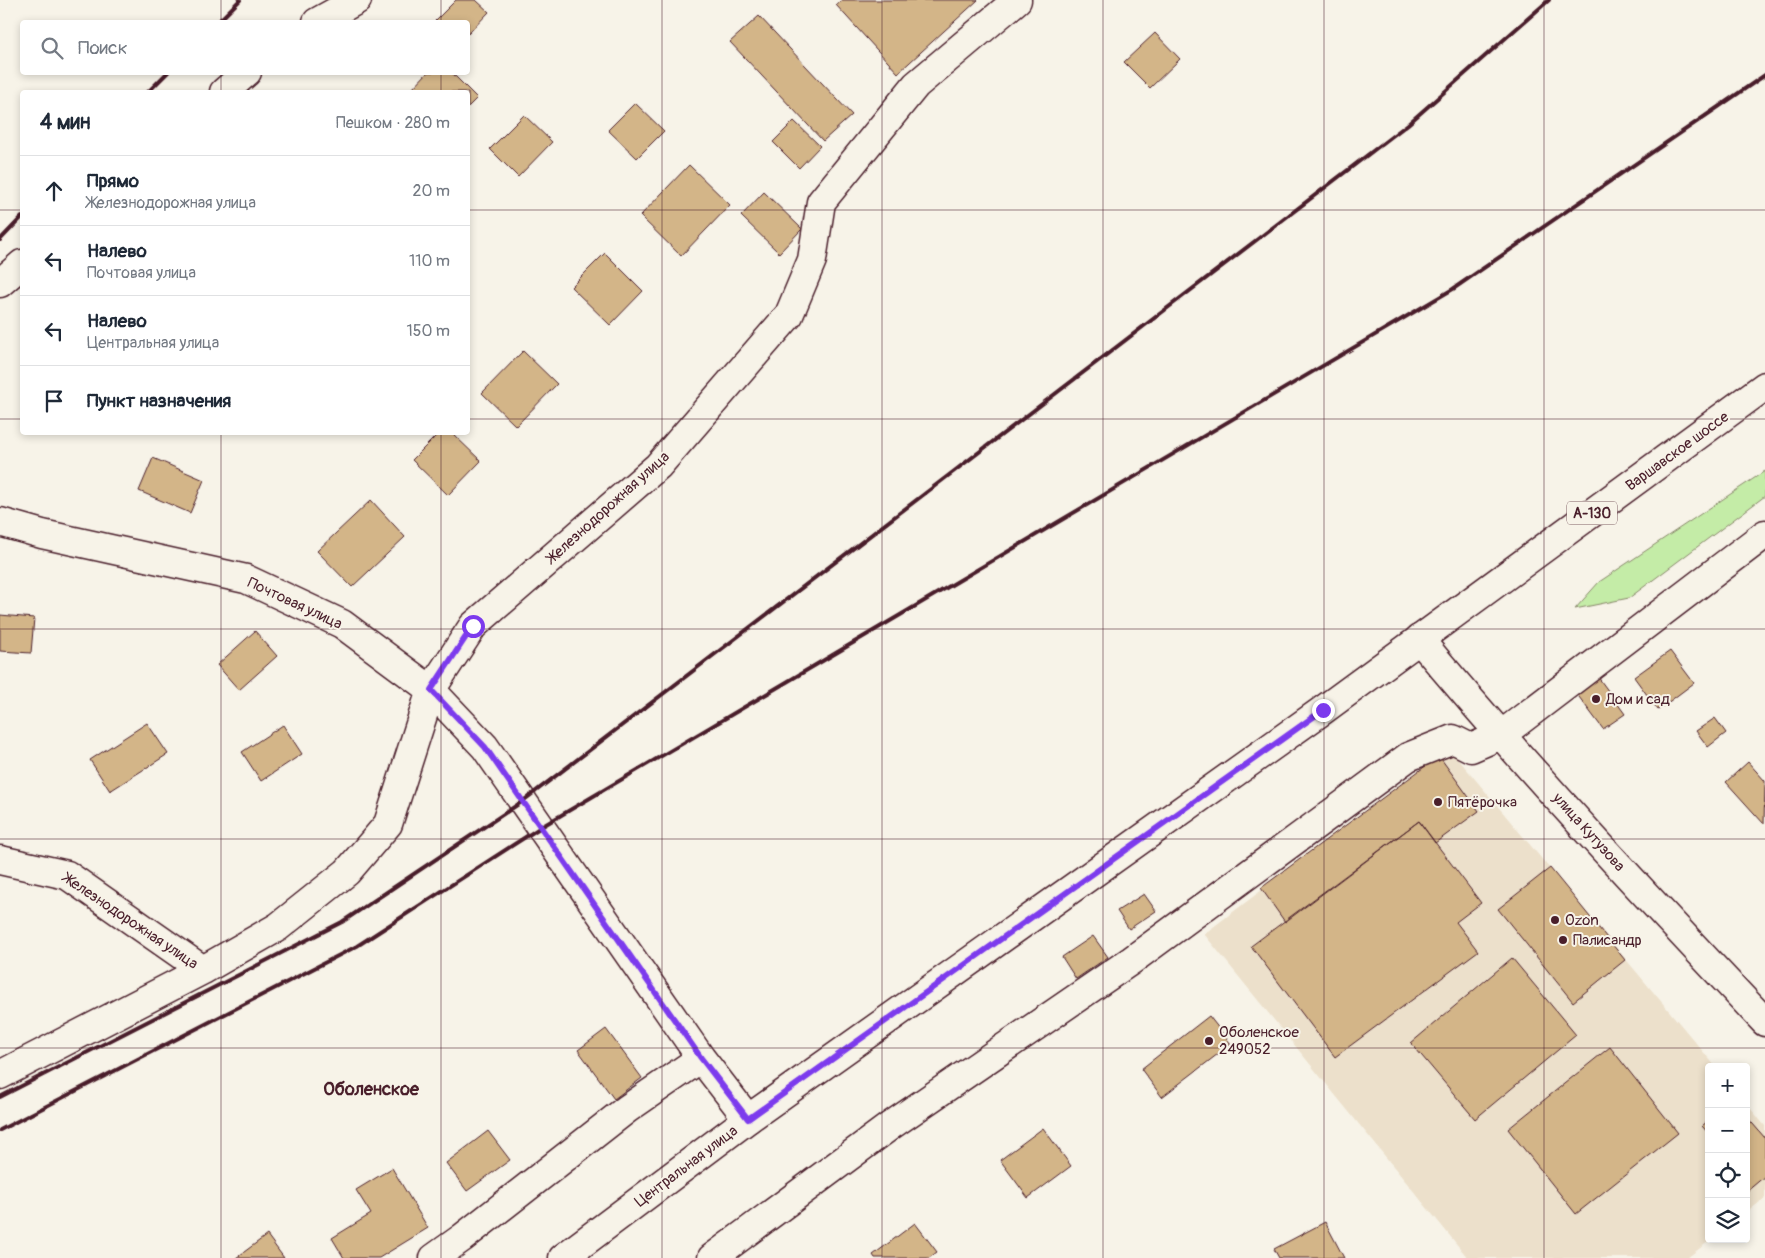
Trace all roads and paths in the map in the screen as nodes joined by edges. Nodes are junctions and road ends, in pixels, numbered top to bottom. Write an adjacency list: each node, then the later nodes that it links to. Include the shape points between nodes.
1 (357, 0): 3 (street)
2 (1017, 0): 12 (street, Железнодорожная улица, via 916,86 821,202 812,260 789,315 658,466 473,626)
3 (321, 20)
4 (244, 75): 5 (street)
5 (226, 90)
6 (20, 266): 7 (street)
7 (0, 283)
8 (1765, 386): 11 (street, Варшавское шоссе / А-130)
9 (0, 522): 12 (street, Почтовая улица, via 246,579 342,624)
10 (1765, 534): 13 (street)
11 (1418, 639): 13 (street, улица Кутузова); 19 (street, Центральная улица / А-130)
12 (431, 690): 15 (street, Железнодорожная улица, via 388,824 348,872 278,927); 17 (street, Почтовая улица, via 485,747)
13 (1500, 735): 16 (street, улица Кутузова); 22 (street, via 1472,748 1453,739 1408,757 1132,960 890,1126)
14 (0, 860): 15 (street, Железнодорожная улица, via 67,875)
15 (203, 970): 18 (street, Железнодорожная улица)
16 (1765, 1022)
17 (701, 1058): 19 (street, Почтовая улица); 20 (street, via 627,1109)
18 (0, 1075)
19 (748, 1119): 21 (street, Центральная улица / А-130)
20 (434, 1258)
21 (564, 1258)
22 (712, 1258)

